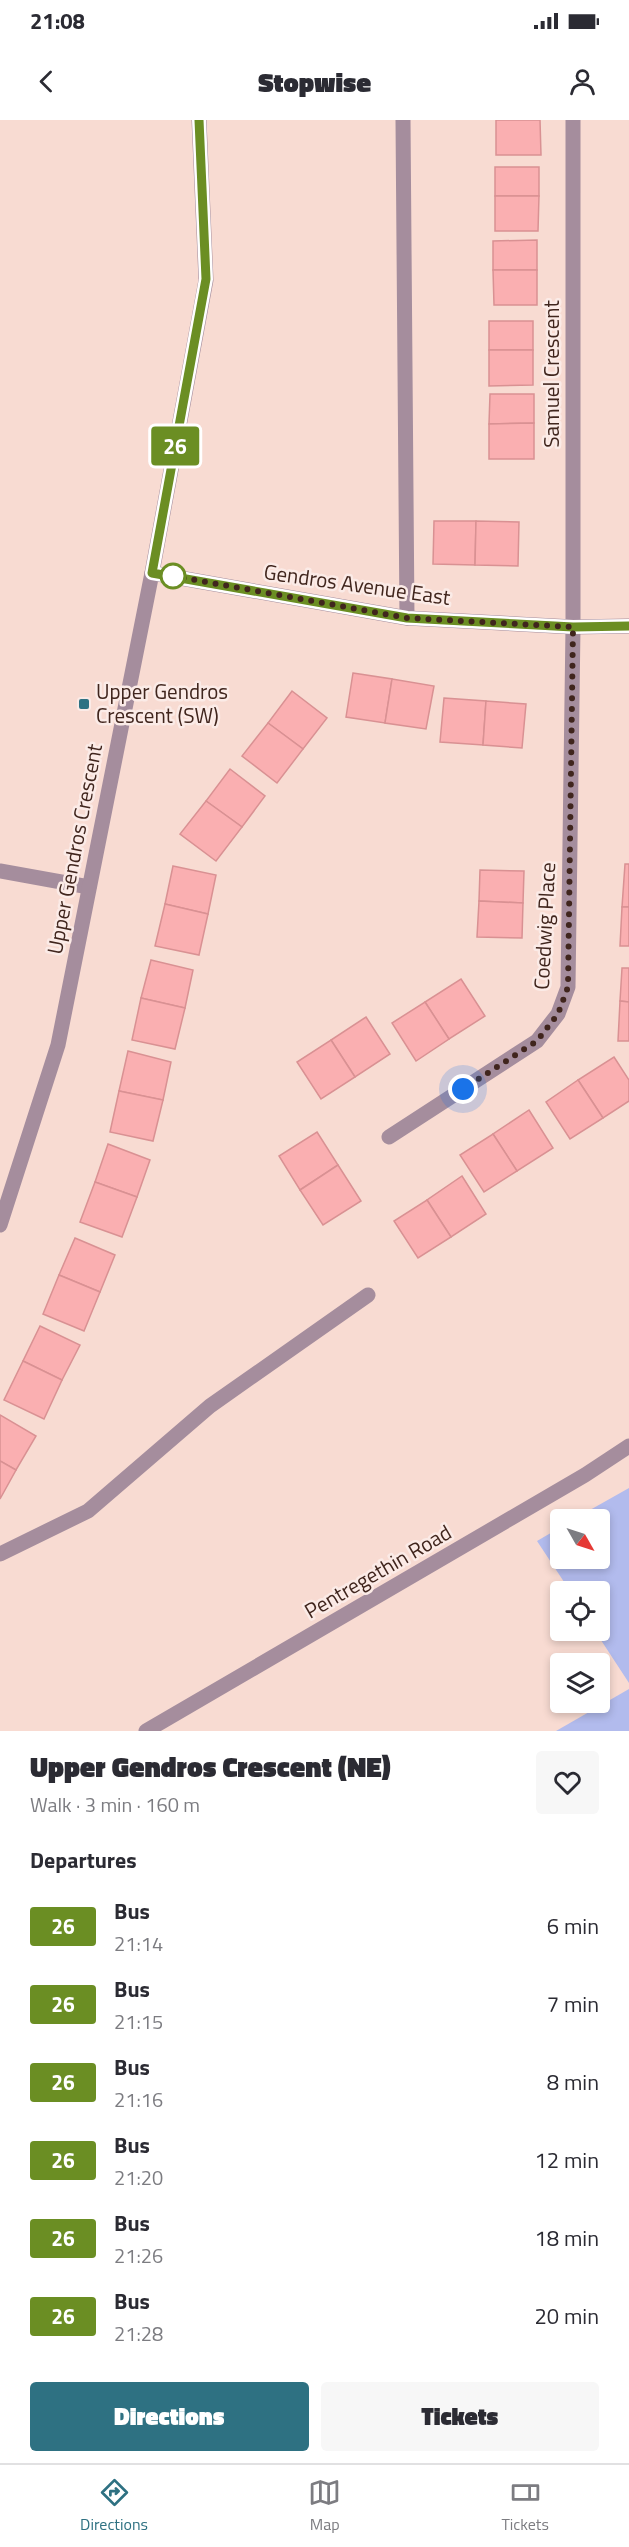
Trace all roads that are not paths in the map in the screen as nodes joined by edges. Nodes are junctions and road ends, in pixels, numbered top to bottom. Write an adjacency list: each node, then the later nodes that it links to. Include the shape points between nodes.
1 (200, 120): 4 (street, Upper Gendros Crescent, via 206,279)
2 (403, 120): 5 (street)
3 (573, 120): 7 (street, Samuel Crescent)
4 (152, 573): 5 (street, Gendros Avenue East); 9 (street, Upper Gendros Crescent)
5 (407, 618): 7 (street, Gendros Avenue East)
6 (629, 626): 7 (street, Gendros Avenue East)
7 (573, 627): 10 (street, Coedwig Place, via 568,987 558,1014 537,1041)
8 (0, 871): 9 (street)
9 (89, 887): 11 (street, Upper Gendros Crescent, via 58,1045)
10 (389, 1137)
11 (0, 1225)
12 (368, 1295): 14 (street, via 210,1406 88,1511)
13 (629, 1446): 15 (street, Pentregethin Road)
14 (0, 1554)
15 (146, 1731)

